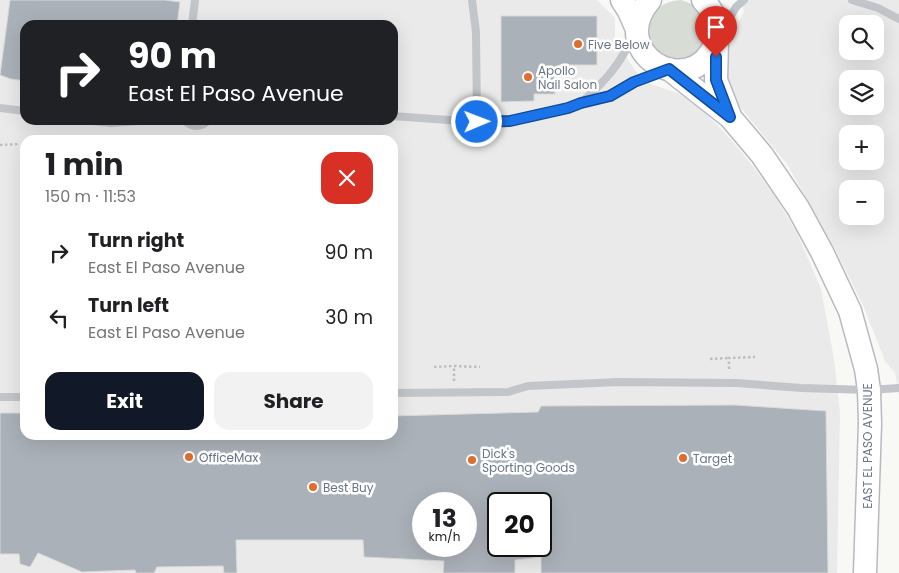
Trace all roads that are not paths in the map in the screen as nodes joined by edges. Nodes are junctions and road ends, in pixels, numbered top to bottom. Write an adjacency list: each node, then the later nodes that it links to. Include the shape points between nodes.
1 (195, 0): 9 (lane)
2 (472, 0): 18 (lane, via 476,32)
3 (622, 0): 10 (street)
4 (650, 0): 10 (street)
5 (703, 0): 11 (street, EAST EL PASO AVENUE, via 715,15)
6 (744, 0): 11 (lane, via 736,7)
7 (852, 0): 8 (lane)
8 (899, 19)
9 (193, 20)
10 (636, 27): 12 (street, EAST EL PASO AVENUE, via 644,54 659,67); 13 (lane, via 612,72)
11 (717, 40): 12 (street, via 698,65 688,70); 17 (street, EAST EL PASO AVENUE, via 716,80)
12 (669, 69): 13 (lane, via 634,82 610,96); 17 (street, EAST EL PASO AVENUE)
13 (581, 103): 18 (lane, via 524,119)
14 (0, 108): 15 (lane)
15 (20, 110)
16 (398, 116): 18 (lane)
17 (730, 117): 22 (street, EAST EL PASO AVENUE, via 781,181 822,252 850,311)
18 (477, 122)
19 (192, 125): 20 (lane)
20 (204, 125)
21 (899, 388): 22 (lane)
22 (869, 390): 23 (lane, via 737,383 619,382 528,386 508,392); 26 (street, EAST EL PASO AVENUE)
23 (398, 393)
24 (20, 396): 25 (lane)
25 (0, 397)
26 (866, 573)

